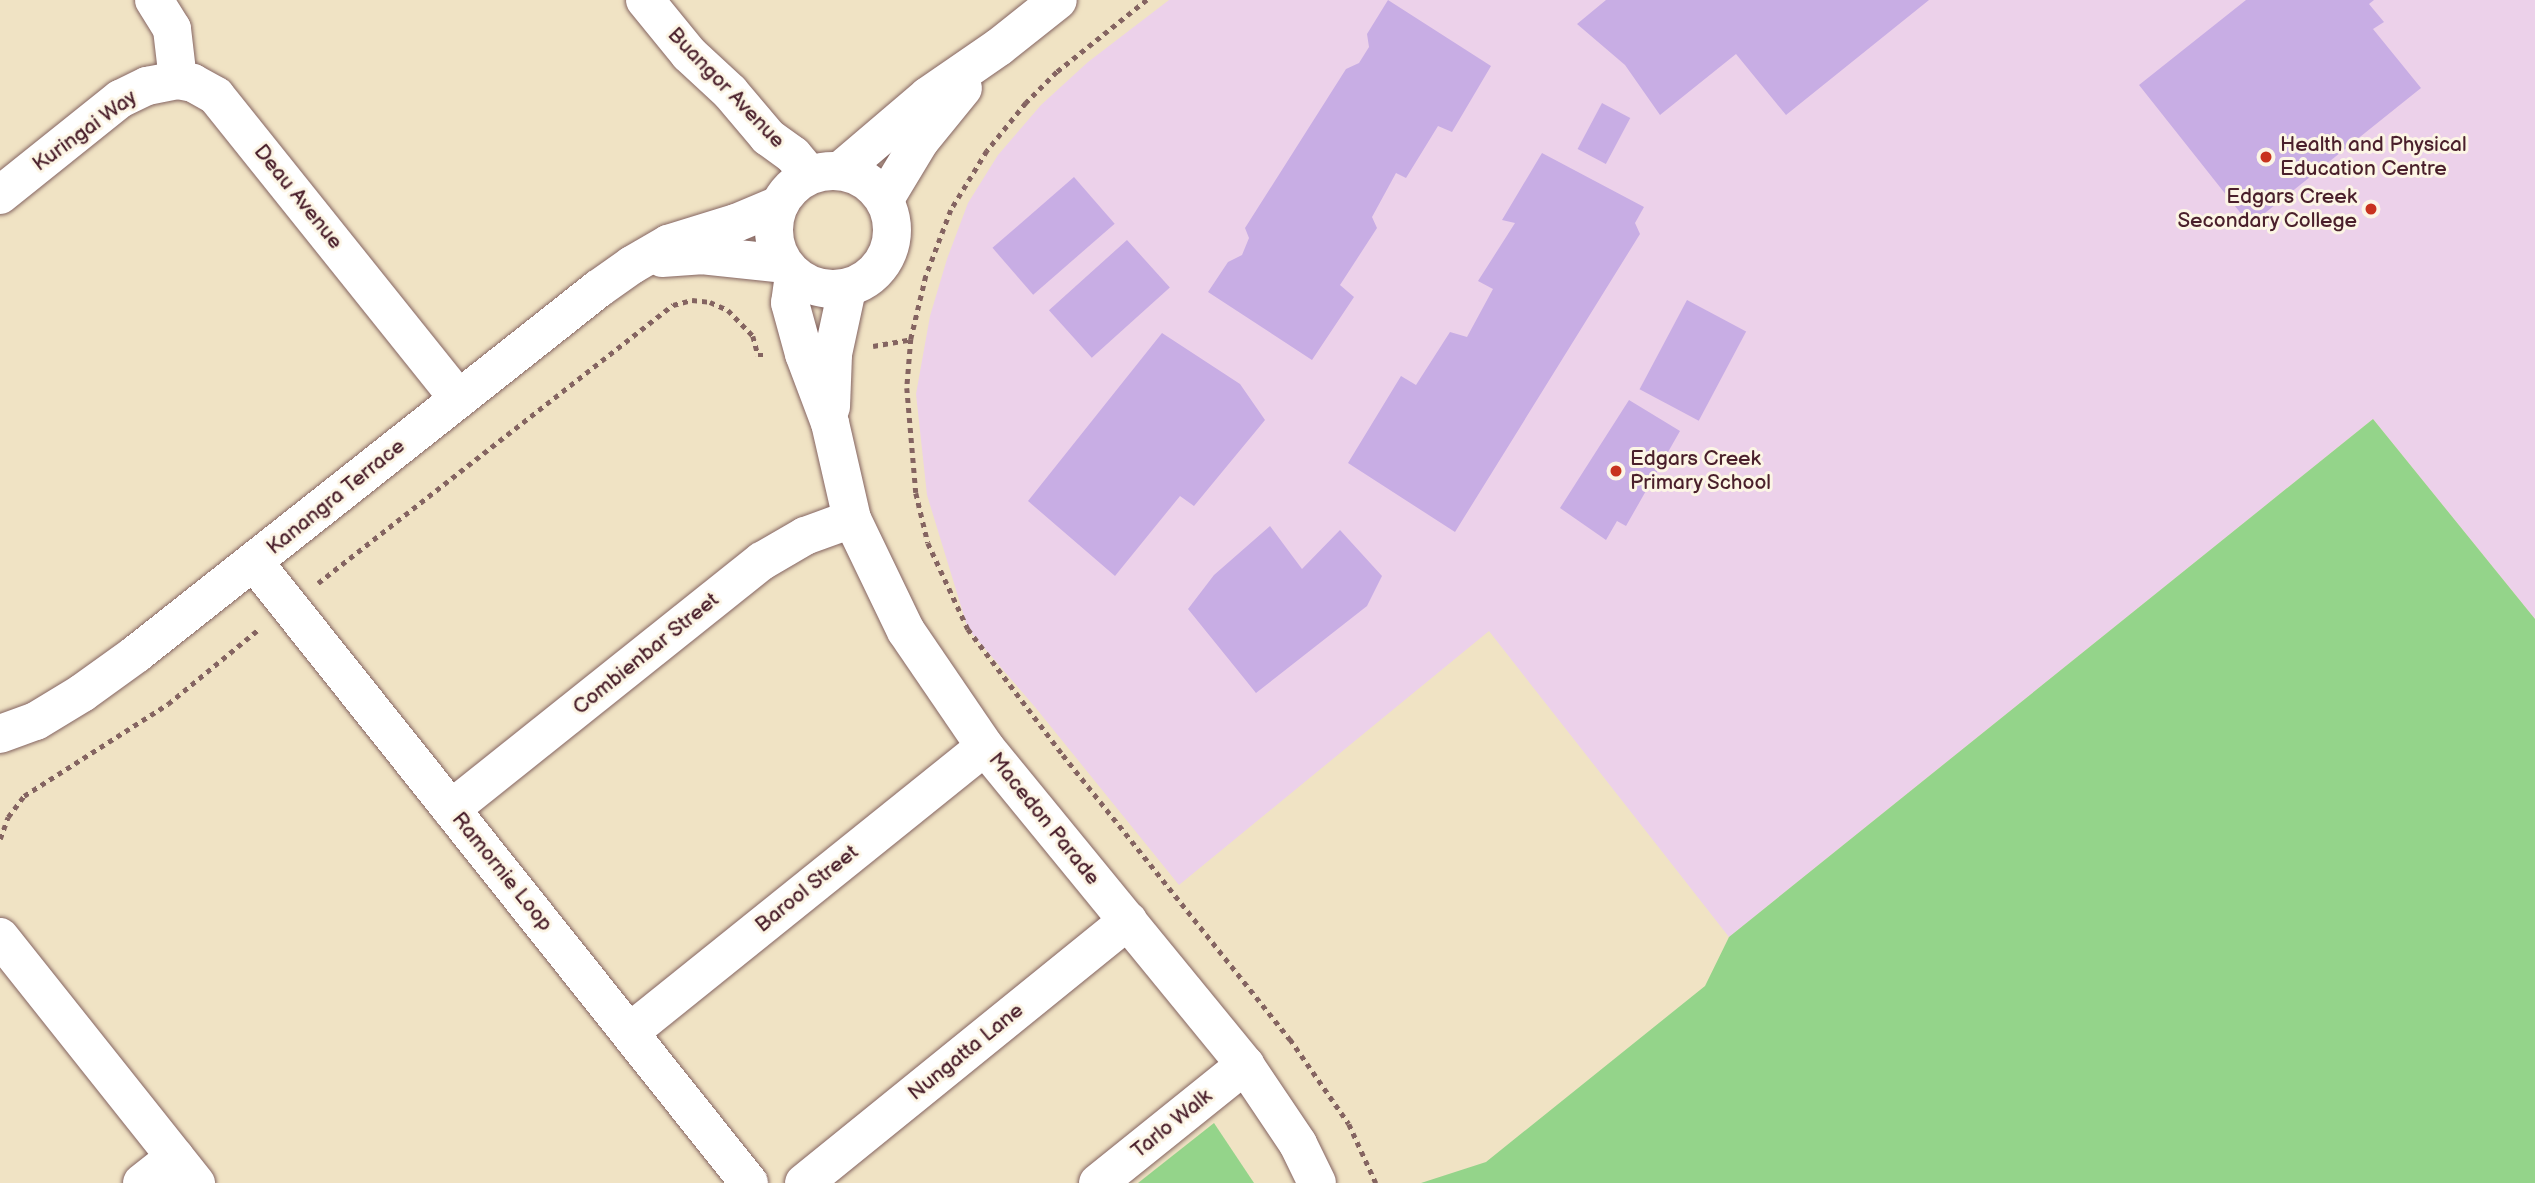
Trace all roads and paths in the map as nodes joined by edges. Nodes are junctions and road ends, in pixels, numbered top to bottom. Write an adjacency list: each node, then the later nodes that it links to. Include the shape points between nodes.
1 (154, 0): 6 (street, via 172,29)
2 (1058, 0): 5 (street)
3 (1147, 0): 14 (path, via 1056,72 986,151 951,210 926,276)
4 (664, 7): 7 (street, Buangor Avenue, via 689,54)
5 (999, 47): 7 (street); 9 (street, via 920,141)
6 (177, 80): 8 (street, Kuringai Way, via 147,86 120,99); 16 (street, Deau Avenue, via 216,96)
7 (825, 173): 9 (street, via 857,175); 10 (street, via 792,187)
8 (0, 195)
9 (885, 199): 13 (street, via 892,220 892,242 883,263 868,279)
10 (779, 205): 11 (street, Kanangra Terrace, via 668,244); 12 (street, via 774,235)
11 (632, 265): 12 (street, Kanangra Terrace, via 701,255); 16 (street, Kanangra Terrace)
12 (789, 270): 13 (street, via 819,288); 15 (street, Macedon Parade, via 790,303)
13 (847, 289): 15 (street, Macedon Parade)
14 (911, 339): 15 (path); 36 (path, via 907,388 916,493 928,543 968,629 1290,1039 1349,1124)
15 (819, 354): 17 (street, Macedon Parade); 19 (path, via 758,355 753,335 728,310 691,300 673,305)
16 (459, 399): 18 (street, Kanangra Terrace)
17 (852, 519): 22 (street, Macedon Parade, via 906,631); 24 (street, Combienbar Street, via 804,536 762,561)
18 (254, 562): 19 (street, Ramornie Loop); 20 (street, Kanangra Terrace, via 104,678)
19 (288, 606): 24 (street, Ramornie Loop); 25 (path, via 168,704 24,796 8,817)
20 (36, 722): 21 (street, Kanangra Terrace); 23 (street, Kanangra Terrace)
21 (0, 734)
22 (985, 747): 26 (street, Macedon Parade); 28 (street, Barool Street)
23 (0, 758)
24 (451, 809): 28 (street, Ramornie Loop)
25 (0, 839)
26 (1128, 921): 29 (street, Macedon Parade); 33 (street, Nungatta Lane)
27 (0, 937): 30 (street)
28 (630, 1032): 32 (street, Ramornie Loop)
29 (1245, 1065): 34 (street, Tarlo Walk); 35 (street, Macedon Parade)
30 (186, 1170): 31 (street)
31 (142, 1183)
32 (749, 1183)
33 (804, 1183)
34 (1098, 1183)
35 (1317, 1183)
36 (1376, 1183)

